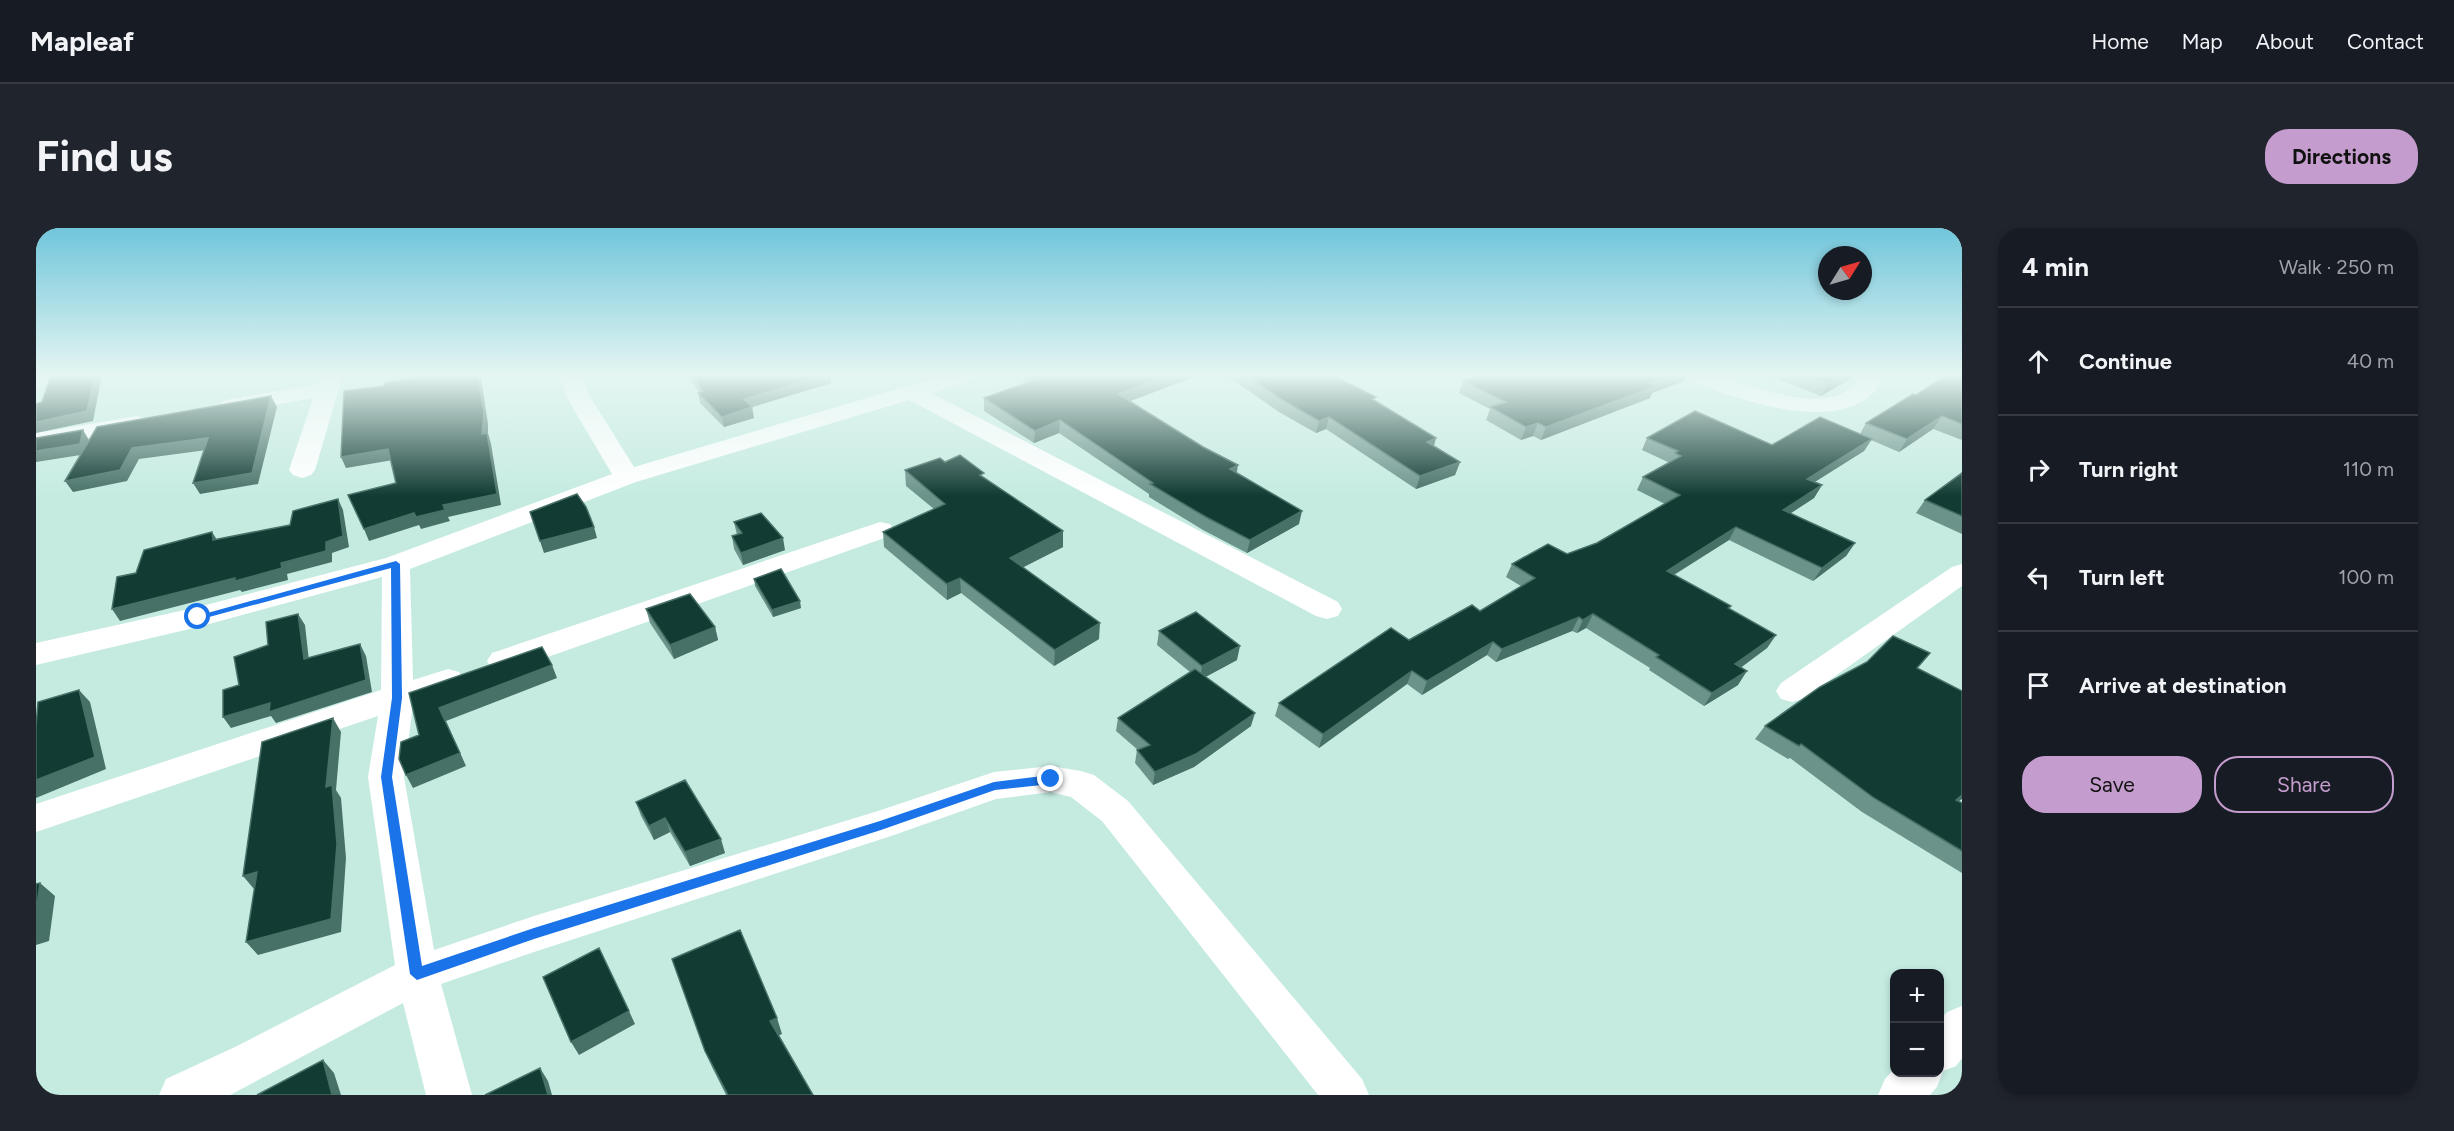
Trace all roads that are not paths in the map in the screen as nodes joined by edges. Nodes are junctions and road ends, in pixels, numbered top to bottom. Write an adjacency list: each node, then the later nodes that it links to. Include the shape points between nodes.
1 (319, 415): 7 (street)
2 (590, 415): 8 (street)
3 (830, 415): 8 (street)
4 (957, 415): 12 (street)
5 (164, 418): 6 (street)
6 (36, 440)
7 (302, 470)
8 (627, 477): 10 (street)
9 (880, 530): 15 (street)
10 (396, 564): 13 (street, via 198,617); 15 (street)
11 (1962, 573): 14 (street)
12 (1327, 609)
13 (36, 654)
14 (1792, 691)
15 (397, 698): 16 (street); 17 (street, via 386,777)
16 (36, 818)
17 (417, 974): 21 (street); 22 (street); 23 (street, via 994,786 1051,779 1081,785 1115,811)
18 (1962, 1026): 19 (street)
19 (1944, 1046)
20 (1917, 1077): 24 (street)
21 (182, 1095)
22 (450, 1095)
23 (1346, 1095)
24 (1901, 1095)

